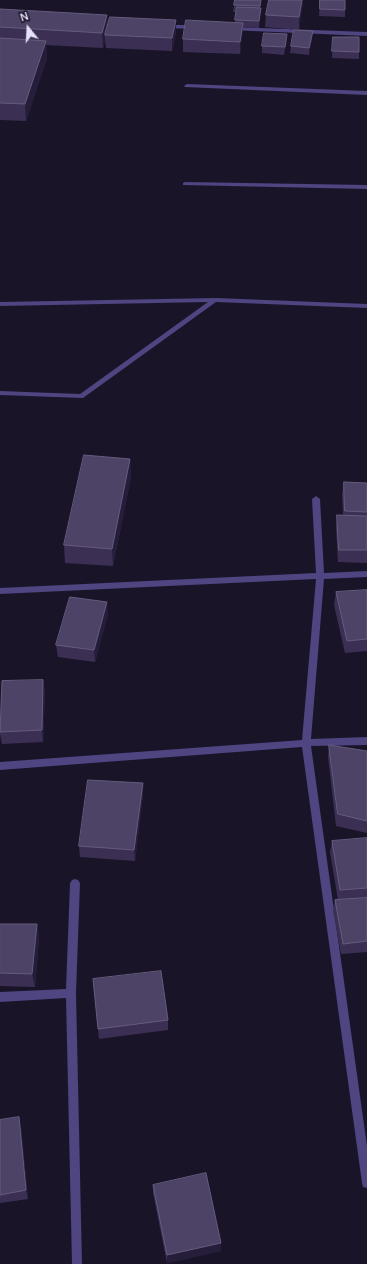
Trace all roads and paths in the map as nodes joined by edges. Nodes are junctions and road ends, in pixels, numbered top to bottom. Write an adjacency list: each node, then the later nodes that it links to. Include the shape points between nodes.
1 (160, 26): 2 (street)
2 (200, 27)
3 (223, 28): 4 (street)
4 (367, 34)
5 (186, 86): 6 (street)
6 (367, 93)
7 (185, 184): 8 (street)
8 (367, 188)
9 (216, 300): 10 (street); 11 (street); 12 (street, via 81,396)
10 (0, 304)
11 (367, 306)
12 (0, 393)
13 (316, 499): 15 (street)
14 (367, 574): 15 (street)
15 (320, 577): 16 (street); 18 (street)
16 (0, 591)
17 (367, 741): 18 (street)
18 (306, 742): 19 (street); 23 (street)
19 (0, 766)
20 (75, 883): 21 (street)
21 (71, 993): 22 (street); 24 (street)
22 (0, 997)
23 (367, 1183)
24 (76, 1264)

